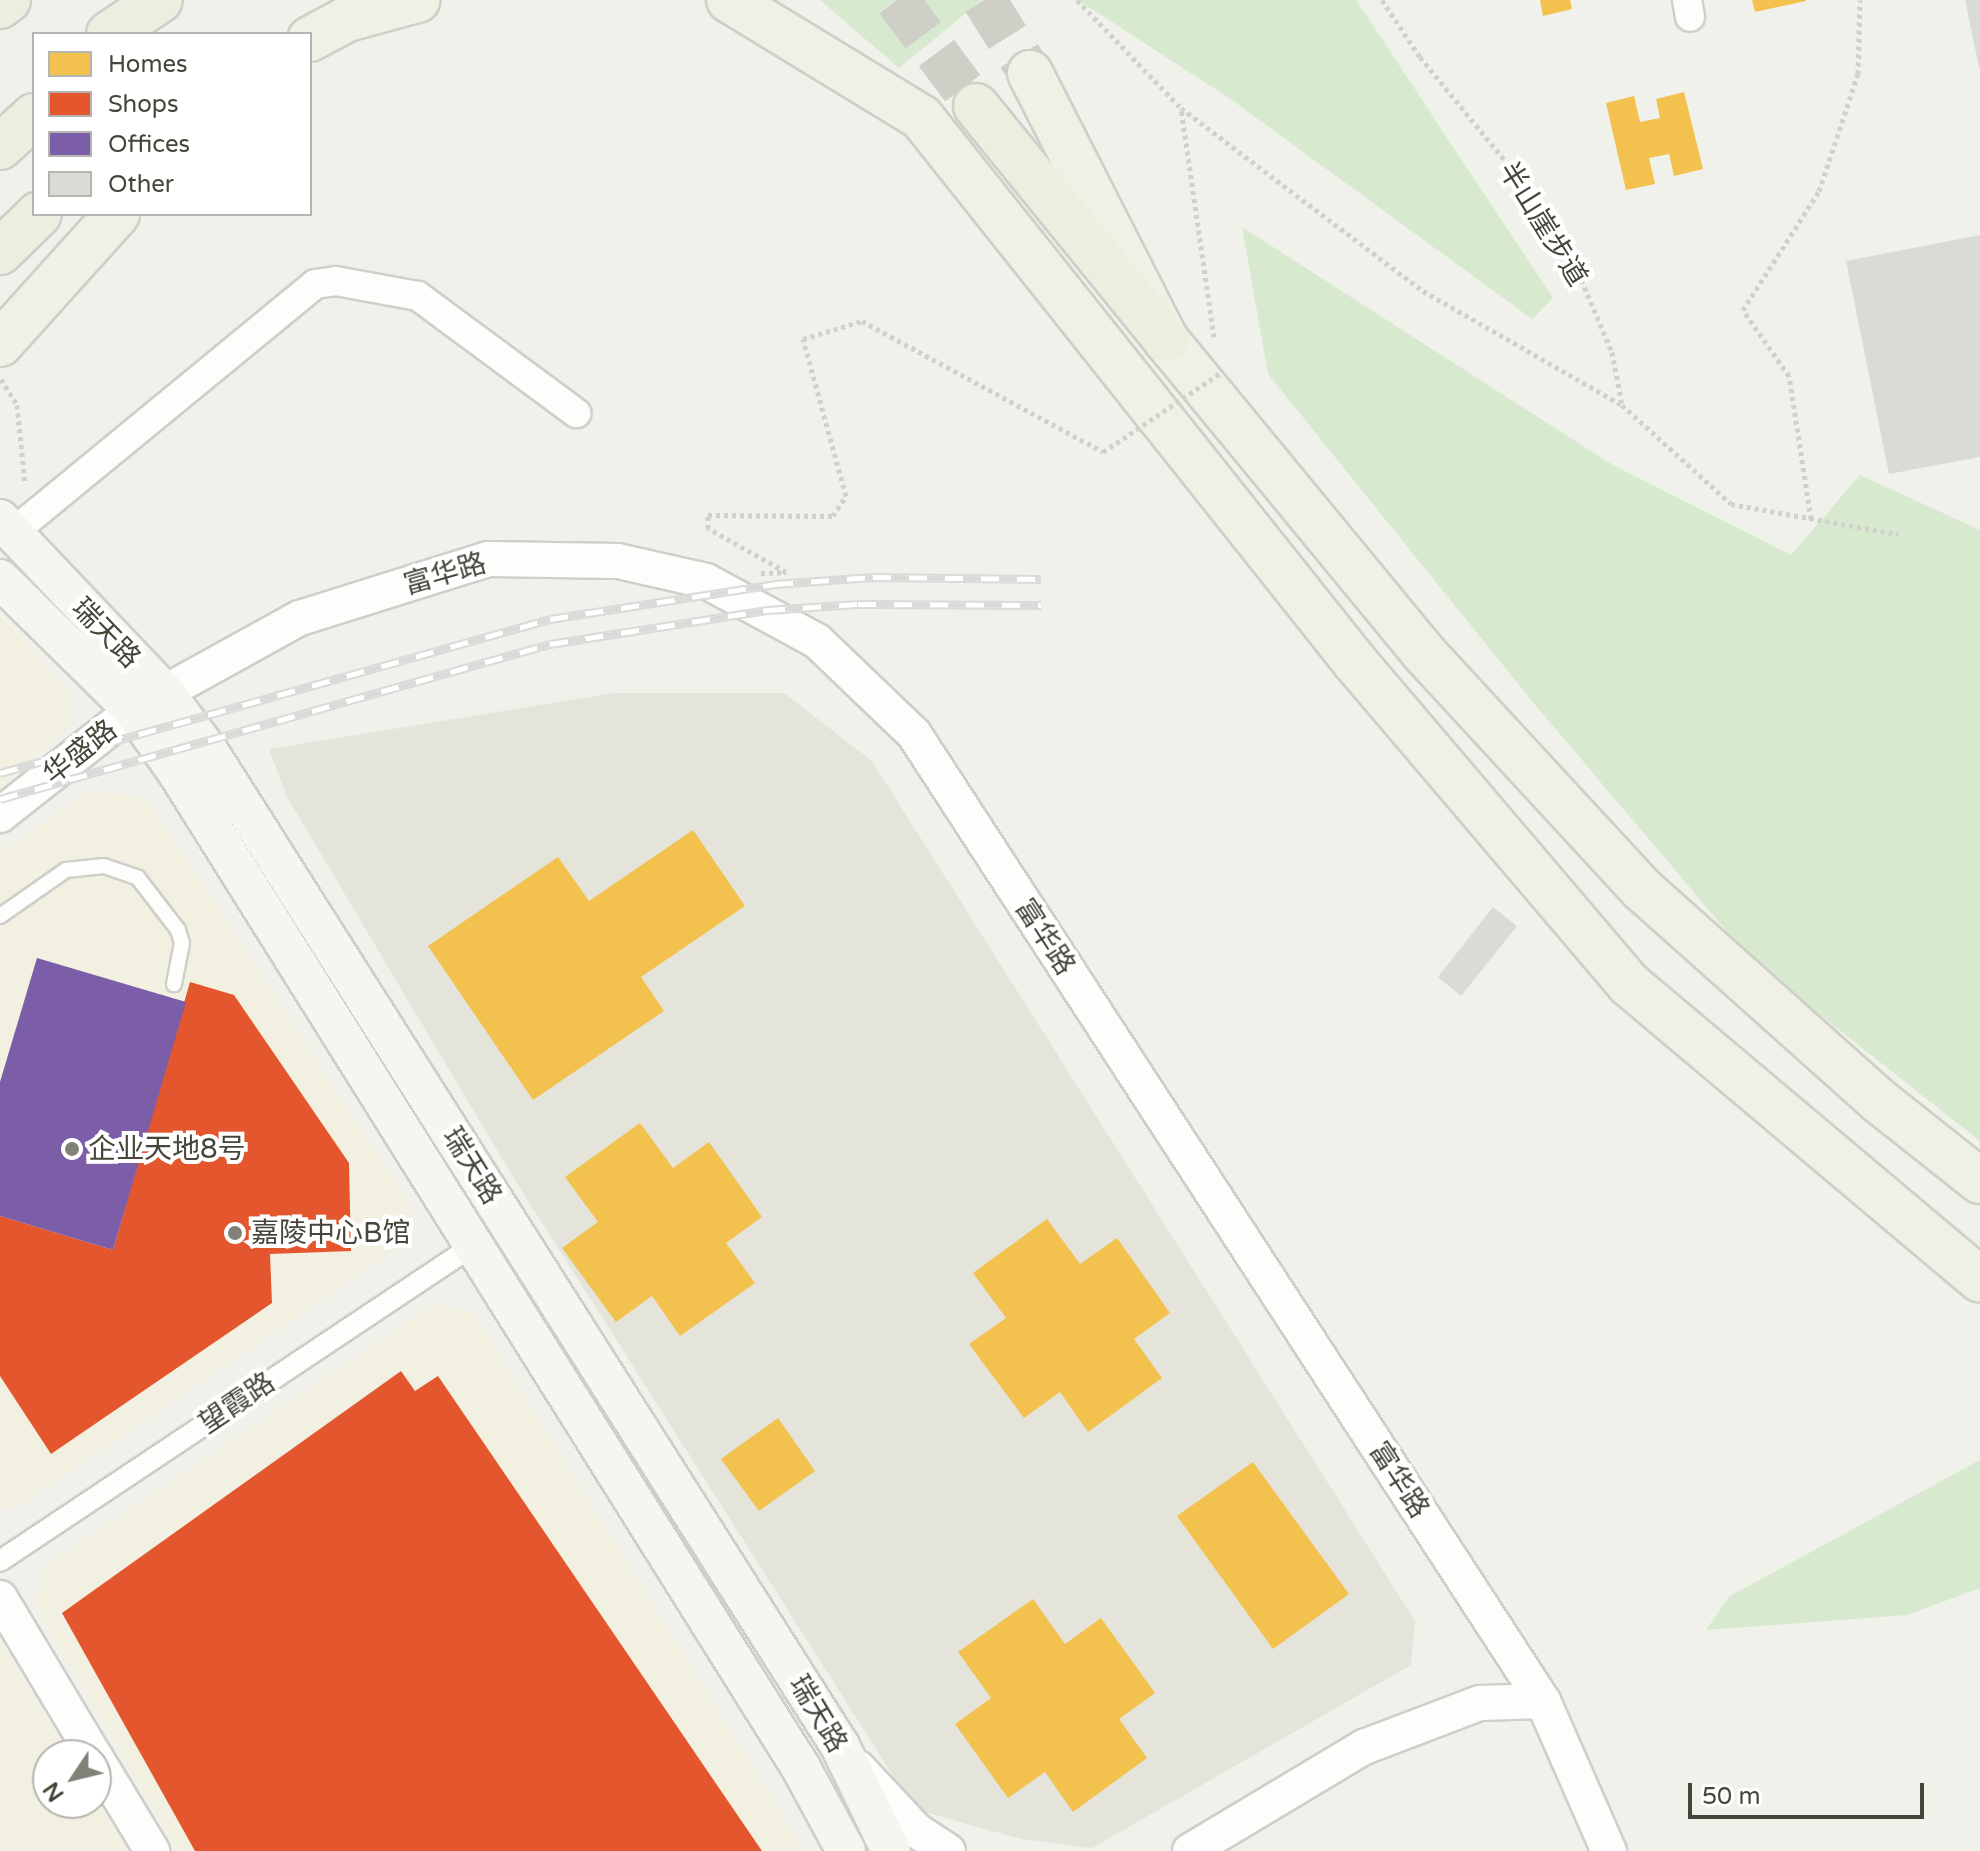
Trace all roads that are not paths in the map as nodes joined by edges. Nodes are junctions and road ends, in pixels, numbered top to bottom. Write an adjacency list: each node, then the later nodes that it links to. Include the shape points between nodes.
1 (8, 0): 5 (highway)
2 (160, 0): 6 (highway); 7 (highway)
3 (418, 0): 8 (main road, via 347,19)
4 (729, 0): 29 (main road, via 921,117 1355,662 1629,984)
5 (0, 6)
6 (112, 32)
7 (125, 32)
8 (312, 38)
9 (1030, 73): 18 (main road)
10 (32, 85): 12 (highway)
11 (976, 106): 18 (highway)
12 (0, 107)
13 (32, 118): 14 (highway)
14 (0, 147)
15 (37, 216): 17 (highway)
16 (115, 216): 19 (main road)
17 (0, 252)
18 (1166, 340): 27 (main road, via 1423,652 1643,890 1879,1101)
19 (0, 344)
20 (576, 413): 21 (street, via 418,296 336,281 315,284)
21 (13, 525): 23 (main road, 瑞天路)
22 (0, 579): 23 (main road, 瑞天路)
23 (148, 701): 24 (street, 华盛路); 28 (main road, 瑞天路); 32 (street, 富华路, via 300,618 488,559 618,561 706,581 817,641 914,734); 34 (main road, 瑞天路, via 209,752)
24 (0, 815)
25 (0, 916): 26 (lane, via 66,870 104,866 138,878 178,930 182,943)
26 (174, 984)
27 (1980, 1181)
28 (474, 1245): 30 (street, 望霞路); 37 (main road, 瑞天路, via 801,1768)
29 (1980, 1280)
30 (0, 1561)
31 (0, 1598): 33 (street)
32 (1543, 1701): 40 (street, via 1480,1703 1364,1747); 41 (street, 富华路)
33 (84, 1739)
34 (840, 1746): 38 (main road, 瑞天路); 39 (street, via 886,1800)
35 (112, 1785): 36 (street)
36 (152, 1851)
37 (846, 1851)
38 (891, 1851)
39 (948, 1851)
40 (1190, 1851)
41 (1609, 1851)

